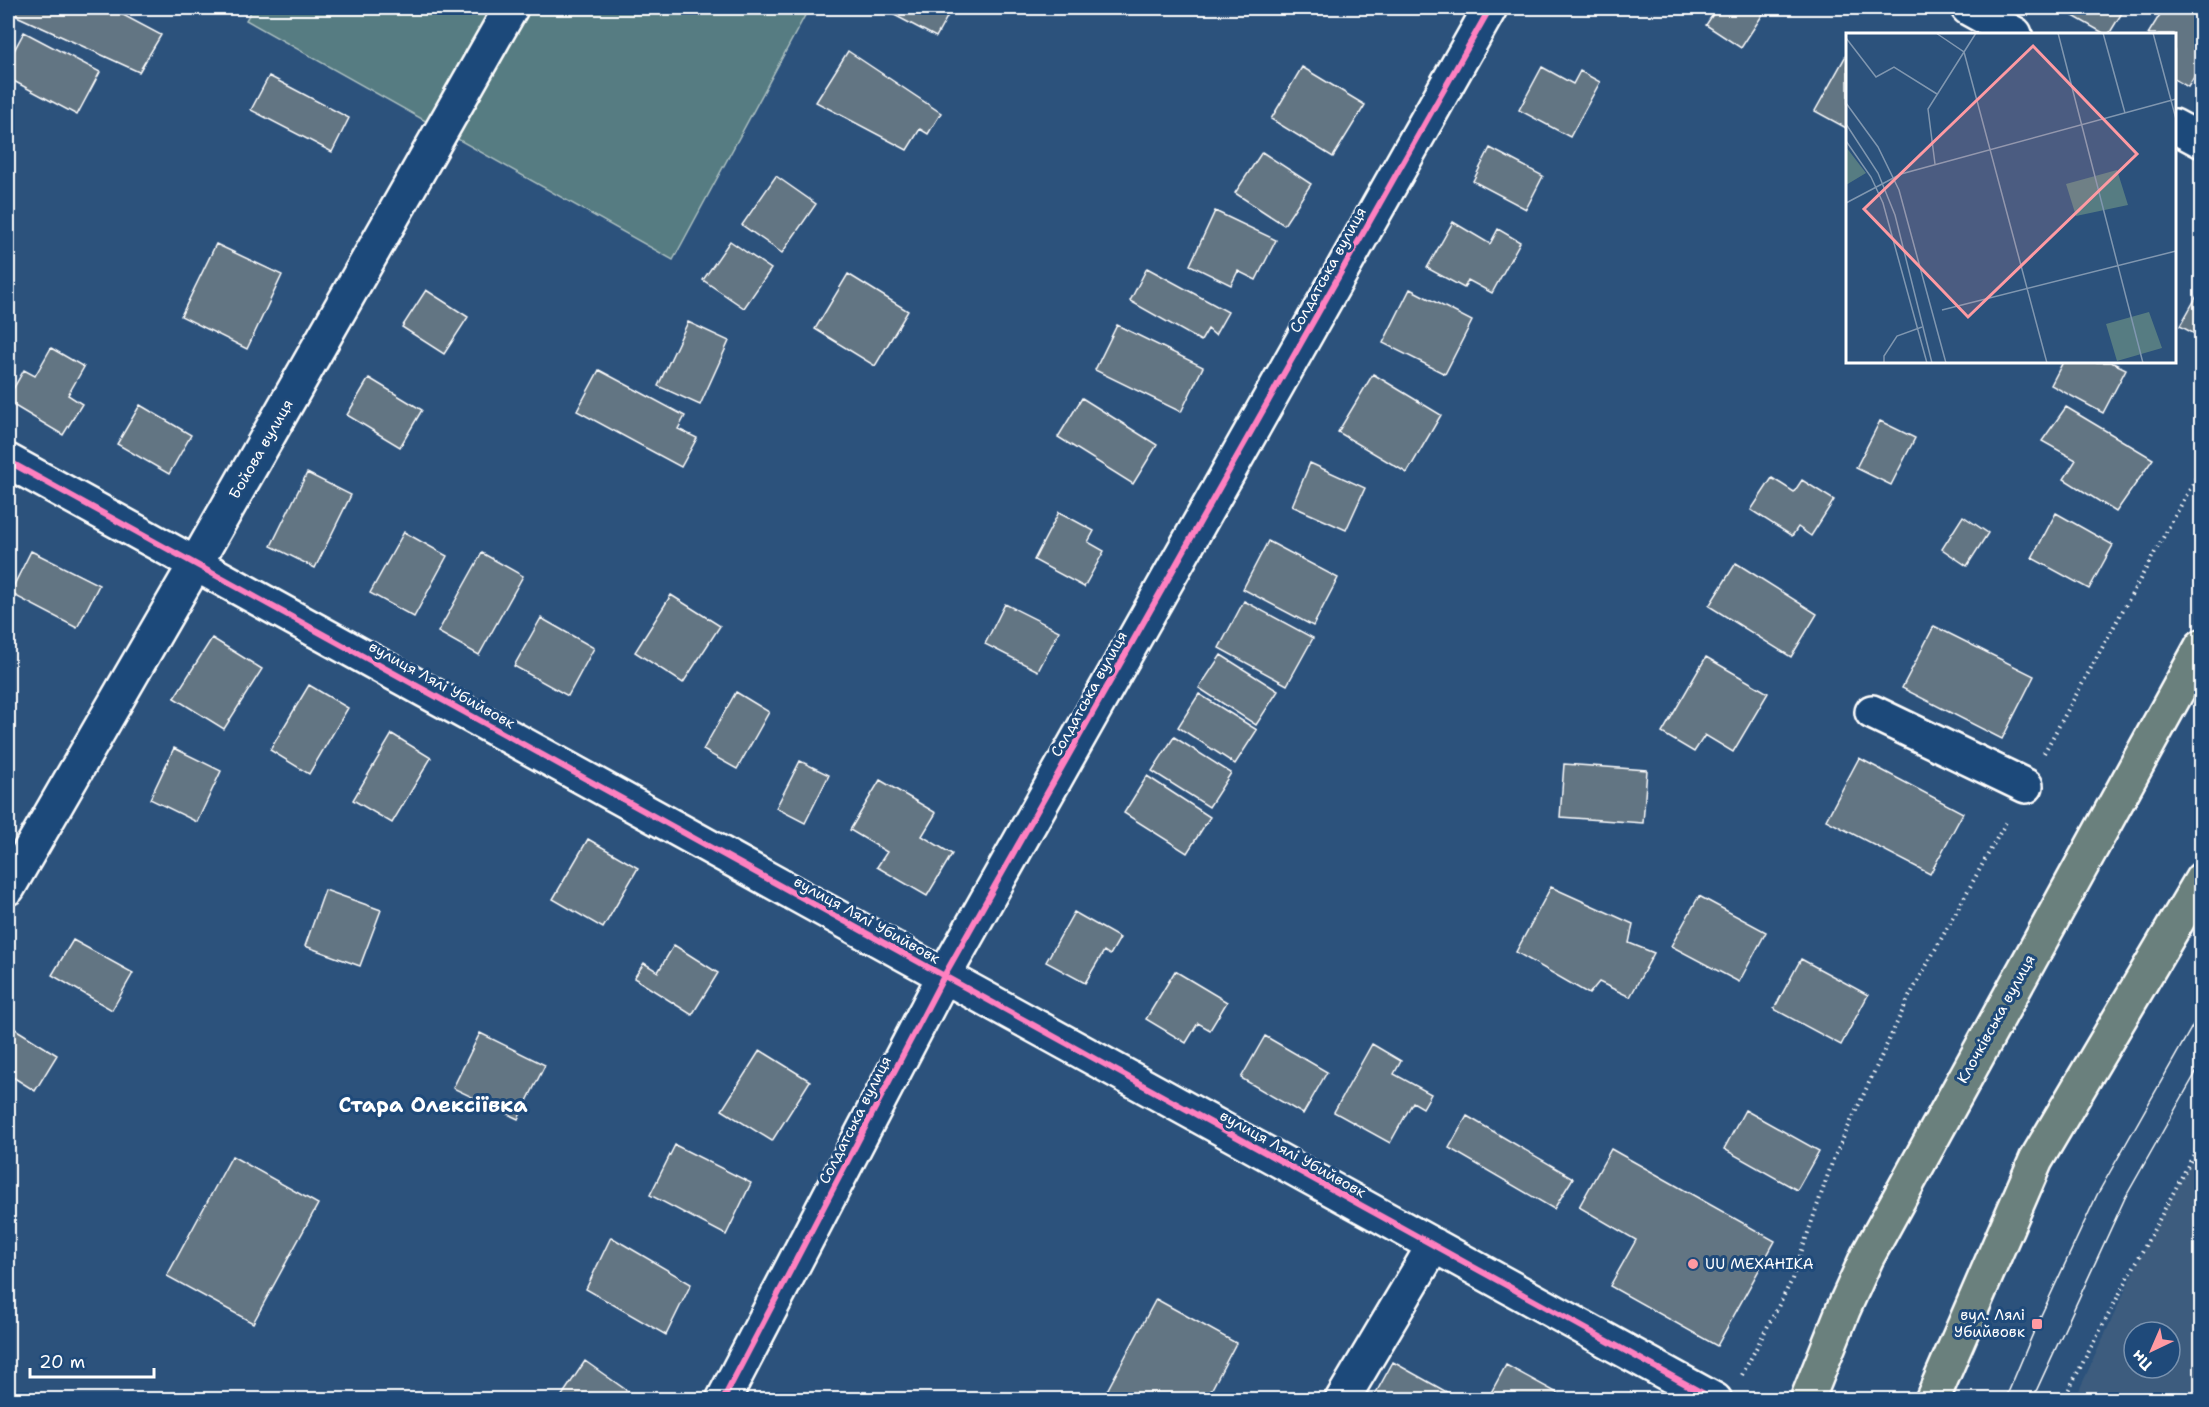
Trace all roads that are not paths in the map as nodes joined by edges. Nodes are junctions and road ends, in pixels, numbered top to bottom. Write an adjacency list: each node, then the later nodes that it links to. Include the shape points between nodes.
1 (512, 8): 8 (street, Бойова вулиця)
2 (1490, 8): 14 (street, Солдатська вулиця)
3 (1968, 8): 4 (street)
4 (2013, 33)
5 (2176, 127): 6 (street)
6 (2202, 141)
7 (8, 461): 8 (street, вулиця Лялі Убийвовк)
8 (196, 563): 13 (street, Бойова вулиця); 14 (street, вулиця Лялі Убийвовк)
9 (2202, 646): 19 (main road, Клочківська вулиця, via 1867,1257)
10 (1872, 712): 11 (street)
11 (2026, 786)
12 (2202, 879): 20 (main road, via 2036,1160)
13 (8, 888)
14 (944, 976): 15 (street, вулиця Лялі Убийвовк); 17 (street, Солдатська вулиця)
15 (1434, 1245): 16 (street, вулиця Лялі Убийвовк); 18 (street)
16 (1727, 1390)
17 (723, 1400)
18 (1342, 1400)
19 (1807, 1400)
20 (1932, 1400)

